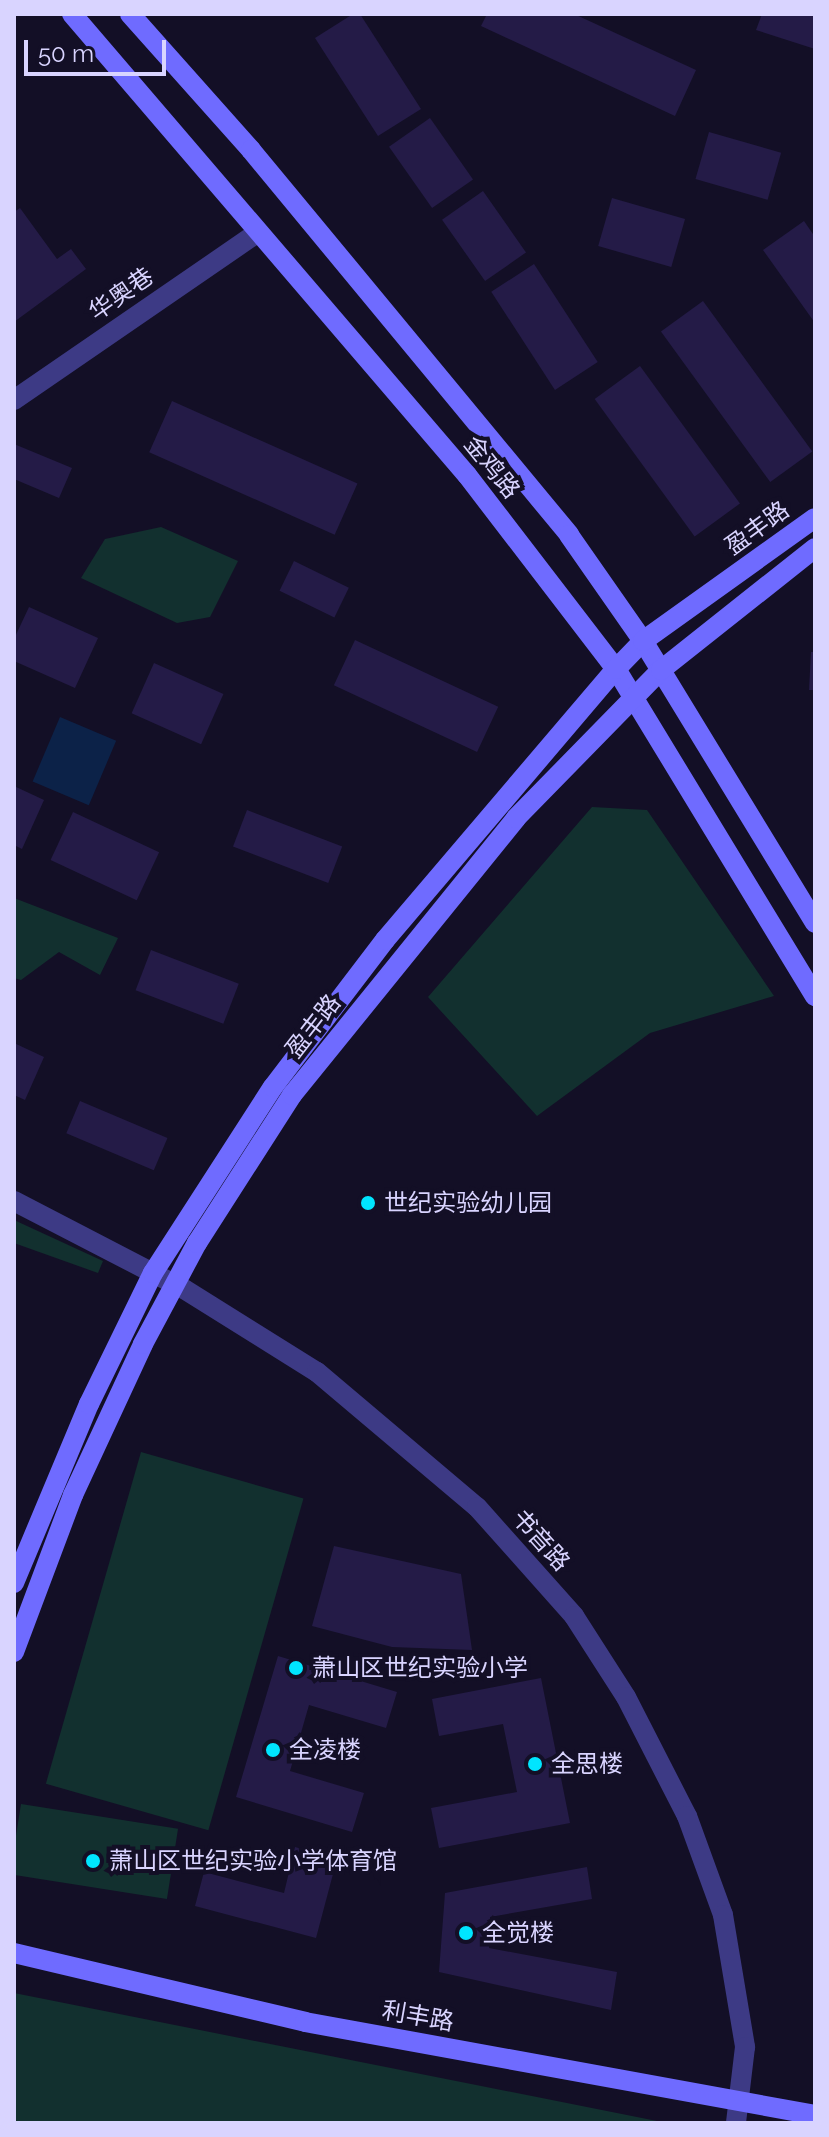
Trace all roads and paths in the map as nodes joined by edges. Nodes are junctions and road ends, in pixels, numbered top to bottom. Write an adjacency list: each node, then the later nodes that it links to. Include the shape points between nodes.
1 (72, 14): 3 (main road, 金鸡路)
2 (130, 14): 7 (main road, 金鸡路, via 251,150 569,535)
3 (258, 232): 4 (street, 华奥巷); 8 (main road, 金鸡路, via 467,475)
4 (14, 400)
5 (815, 518): 7 (main road, 盈丰路)
6 (815, 548): 9 (main road, 盈丰路)
7 (643, 641): 8 (main road, 盈丰路); 9 (main road, 金鸡路)
8 (616, 669): 10 (main road, 金鸡路); 14 (main road, 盈丰路, via 376,953 273,1087)
9 (661, 670): 10 (main road, 盈丰路); 11 (main road, 金鸡路)
10 (633, 697): 12 (main road, 金鸡路); 15 (main road, 盈丰路, via 516,818 383,978 292,1095)
11 (815, 923)
12 (815, 996)
13 (14, 1201): 14 (street, 书音路)
14 (153, 1273): 15 (street, 书音路); 16 (main road, 盈丰路, via 82,1418)
15 (175, 1284): 17 (main road, 盈丰路, via 73,1495); 19 (street, 书音路, via 317,1372 477,1507 574,1616 626,1697 687,1816 723,1915 745,2047)
16 (14, 1583)
17 (14, 1652)
18 (14, 1953): 19 (main road, 利丰路, via 305,2022)
19 (737, 2100): 20 (main road, 利丰路); 21 (street, 书音路)
20 (815, 2115)
21 (736, 2123)

